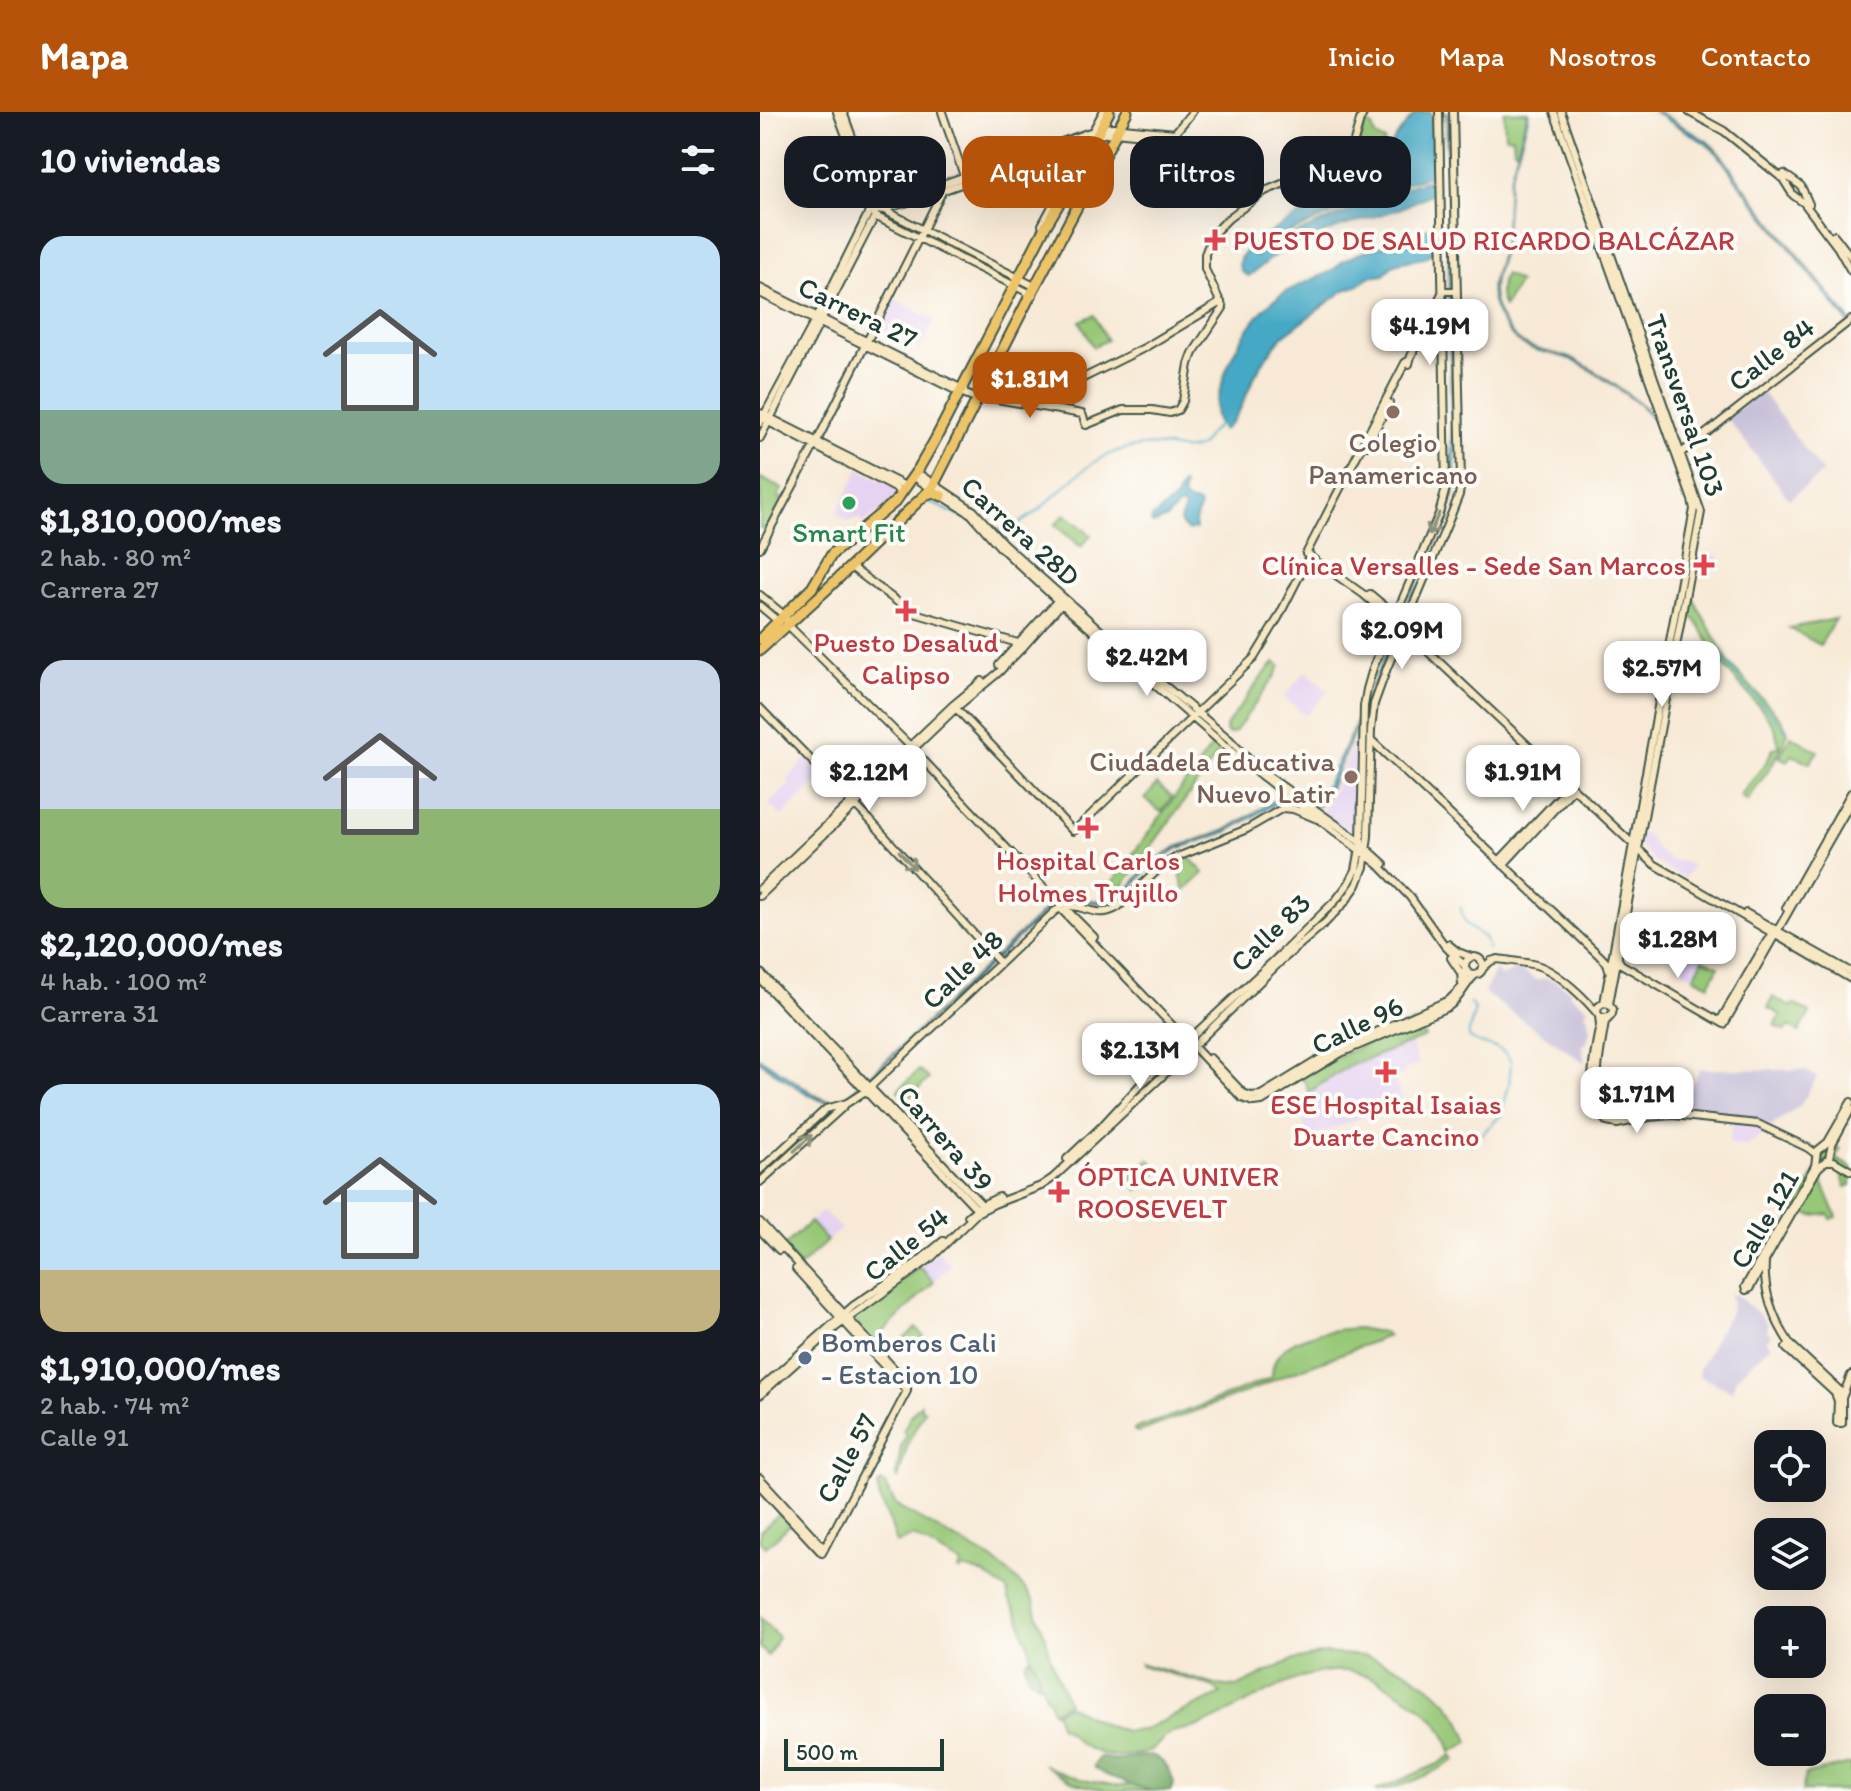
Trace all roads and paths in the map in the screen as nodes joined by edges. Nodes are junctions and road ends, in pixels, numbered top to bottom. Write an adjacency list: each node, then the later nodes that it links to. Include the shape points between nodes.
1 (840, 112): 15 (street)
2 (940, 112): 17 (street)
3 (1107, 112): 14 (highway)
4 (1364, 112): 37 (street, via 1353,145 1336,162 1265,191 1208,243 1206,273)
5 (1439, 112): 35 (street)
6 (1453, 112): 36 (street)
7 (1554, 112): 27 (street, Transversal 103)
8 (1561, 112): 27 (street, Transversal 103)
9 (1689, 112): 18 (street, via 1724,131)
10 (1702, 113): 18 (street)
11 (1128, 114): 13 (highway)
12 (1190, 114): 13 (street, via 1173,135)
13 (1119, 130): 14 (street); 34 (highway)
14 (1095, 135): 16 (street); 28 (highway)
15 (849, 136)
16 (1092, 136)
17 (962, 176)
18 (1793, 185): 19 (street, via 1802,188); 19 (street, via 1793,195)
19 (1801, 196): 26 (street); 31 (street)
20 (870, 208): 30 (street)
21 (884, 208): 24 (street)
22 (934, 208): 25 (street)
23 (1053, 208): 28 (street)
24 (878, 210): 25 (street); 30 (street)
25 (921, 234): 32 (street); 40 (street)
26 (1847, 245): 29 (street)
27 (1606, 251): 45 (street, Transversal 103)
28 (1030, 254): 32 (highway)
29 (1851, 257)
30 (845, 267): 38 (street)
31 (1851, 271)
32 (1015, 281): 34 (street); 41 (highway)
33 (760, 291): 38 (street, Carrera 27)
34 (1034, 291): 42 (highway)
35 (1445, 291): 36 (street); 49 (street); 59 (street)
36 (1456, 291): 49 (street)
37 (1221, 302): 43 (street, via 1065,387); 43 (street, Carrera 27, via 1222,310 1189,364 1178,410 1123,410 1086,425 1082,414)
38 (818, 320): 40 (street, Carrera 27); 44 (street)
39 (1849, 322): 50 (street, Calle 84)
40 (866, 344): 41 (street, Carrera 27); 47 (street)
41 (959, 390): 42 (street, Carrera 27); 51 (highway)
42 (981, 396): 43 (street, Carrera 27); 48 (highway)
43 (1051, 409)
44 (764, 418): 46 (street); 47 (street)
45 (1671, 436): 50 (street, Transversal 103); 60 (street, Transversal 103, via 1694,507)
46 (760, 438)
47 (815, 443): 53 (street); 56 (street, via 897,489); 58 (street)
48 (955, 446): 52 (street); 54 (highway)
49 (1454, 452): 65 (street, one-way to 65, via 1443,503); 65 (street, via 1462,474 1459,495)
50 (1681, 453): 60 (street, Transversal 103, via 1701,507)
51 (914, 474): 53 (highway); 54 (street, Carrera 28D)
52 (941, 475): 54 (street); 55 (street)
53 (905, 486): 56 (highway)
54 (933, 486): 55 (street, Carrera 28D); 57 (highway)
55 (943, 493): 57 (highway); 63 (street, Carrera 28D, via 980,521)
56 (899, 496): 66 (highway, via 828,557 816,584)
57 (923, 497): 61 (highway)
58 (760, 548)
59 (1309, 553): 65 (street); 72 (street, via 1265,639)
60 (1690, 556): 73 (street, Transversal 103)
61 (851, 567): 66 (highway); 68 (street, via 911,612)
62 (760, 595): 66 (street)
63 (1061, 600): 68 (street); 72 (street, Carrera 28D)
64 (760, 606): 66 (street)
65 (1400, 622): 74 (street, via 1375,700); 76 (street, via 1372,670 1366,693); 77 (street); 86 (street)
66 (783, 623): 67 (highway); 69 (highway); 75 (street)
67 (760, 637)
68 (1022, 645): 70 (street)
69 (760, 652)
70 (955, 706): 72 (street, via 1074,830); 75 (street)
71 (760, 708): 81 (street)
72 (1193, 713): 79 (street, Carrera 28D); 79 (street, Carrera 28D, via 1229,739)
73 (1658, 726): 85 (street, Transversal 103); 88 (street, Transversal 103)
74 (1371, 740): 76 (street); 91 (street)
75 (911, 748): 81 (street); 98 (street)
76 (1366, 771): 87 (street)
77 (1571, 788): 88 (street); 91 (street)
78 (1851, 793): 100 (street)
79 (1286, 794): 82 (street); 83 (street, Carrera 28D)
80 (1851, 802): 100 (street)
81 (854, 803): 93 (street); 95 (street); 105 (street, one-way to 105)
82 (1282, 807): 84 (street, Carrera 28D); 98 (street, via 1247,829 1163,865 1110,912)
83 (1311, 809): 84 (street, Carrera 28D); 87 (street, Carrera 28D)
84 (1322, 821): 87 (street, Carrera 28D)
85 (1637, 826): 86 (street); 88 (street, Transversal 103)
86 (1622, 830): 88 (street)
87 (1364, 848): 90 (street, Carrera 28D); 92 (street, Calle 83); 94 (street, Calle 83); 101 (street, Carrera 28D, via 1413,894)
88 (1635, 852): 89 (street); 89 (street); 100 (street); 106 (street, Transversal 103)
89 (1648, 859): 100 (street)
90 (1376, 862): 92 (street); 101 (street, Carrera 28D)
91 (1501, 863): 103 (street)
92 (1365, 864): 96 (street, Calle 83)
93 (760, 889)
94 (1340, 895): 96 (street, via 1339,901); 97 (street, Calle 83)
95 (760, 896)
96 (1345, 902): 99 (street, Calle 83)
97 (1331, 904): 99 (street); 115 (street, Calle 83)
98 (1061, 906): 105 (street, Calle 48); 120 (street)
99 (1337, 911): 115 (street, Calle 83)
100 (1775, 932): 106 (street, via 1722,1022); 110 (street); 113 (street)
101 (1447, 947): 102 (street); 108 (street, Carrera 28D); 114 (street, Carrera 28D, via 1461,973)
102 (1471, 957): 104 (street); 108 (street)
103 (1601, 957): 106 (street); 106 (street)
104 (1481, 959): 107 (street); 117 (street, via 1498,956 1543,963)
105 (999, 962): 125 (street, Calle 48)
106 (1615, 963): 117 (street, Transversal 103)
107 (1483, 968): 111 (street); 117 (street, via 1498,959 1538,965)
108 (1466, 969): 111 (street); 114 (street)
109 (760, 972): 123 (street, Carrera 39)
110 (1851, 972)
111 (1475, 975): 127 (street, Calle 96, via 1448,1007 1341,1053 1266,1100)
112 (760, 979): 123 (street, Carrera 39)
113 (1851, 979)
114 (1461, 989): 127 (street, Calle 96, via 1443,1003 1333,1051)
115 (1236, 1000): 116 (street, Calle 83); 118 (street, Calle 83)
116 (1224, 1005): 118 (street); 120 (street, Calle 83)
117 (1602, 1008): 119 (street, via 1603,1019); 119 (street, via 1613,1012); 131 (street, Transversal 103, via 1593,1085 1597,1107)
118 (1231, 1010): 121 (street, Calle 83)
119 (1609, 1018): 131 (street, via 1597,1077)
120 (1189, 1039): 122 (street, Calle 54)
121 (1195, 1045): 122 (street, Calle 54); 127 (street)
122 (1154, 1078): 124 (street, Calle 54); 126 (street, Calle 54)
123 (860, 1080): 125 (street, Carrera 39)
124 (1140, 1085): 126 (street, via 1147,1085); 139 (street, Calle 54, via 1048,1177)
125 (869, 1087): 129 (street, Calle 48); 132 (street, Carrera 39); 132 (street, Carrera 39)
126 (1146, 1091): 139 (street, Calle 54, via 1049,1181)
127 (1250, 1098)
128 (1851, 1102): 133 (street, Calle 121)
129 (847, 1103): 137 (street, Calle 48, via 826,1109); 138 (street, Calle 48, one-way to 129)
130 (1851, 1109): 133 (street, Calle 121)
131 (1608, 1120): 133 (street, via 1668,1112 1756,1120); 134 (street, via 1617,1124 1673,1115 1756,1123)
132 (917, 1140): 139 (street, Carrera 39)
133 (1827, 1149): 134 (street); 135 (street, Calle 121); 136 (street)
134 (1816, 1156): 135 (street); 143 (street, Calle 121, via 1746,1290)
135 (1825, 1162): 136 (street); 143 (street, Calle 121)
136 (1851, 1169)
137 (760, 1170)
138 (760, 1182)
139 (979, 1206): 144 (street, Calle 54, via 935,1248)
140 (760, 1222): 142 (street)
141 (760, 1230): 142 (street)
142 (781, 1249): 144 (street)
143 (1765, 1259): 148 (street, via 1767,1291 1788,1346)
144 (847, 1315): 145 (street, via 843,1325); 145 (street, via 835,1317); 153 (street, Calle 57, via 907,1387)
145 (834, 1325): 147 (street); 149 (street)
146 (1849, 1380): 148 (street); 150 (street)
147 (760, 1389)
148 (1836, 1389): 150 (street); 150 (street, via 1839,1423)
149 (760, 1395)
150 (1842, 1398)
151 (760, 1478): 153 (street)
152 (760, 1486): 153 (street)
153 (823, 1550)

